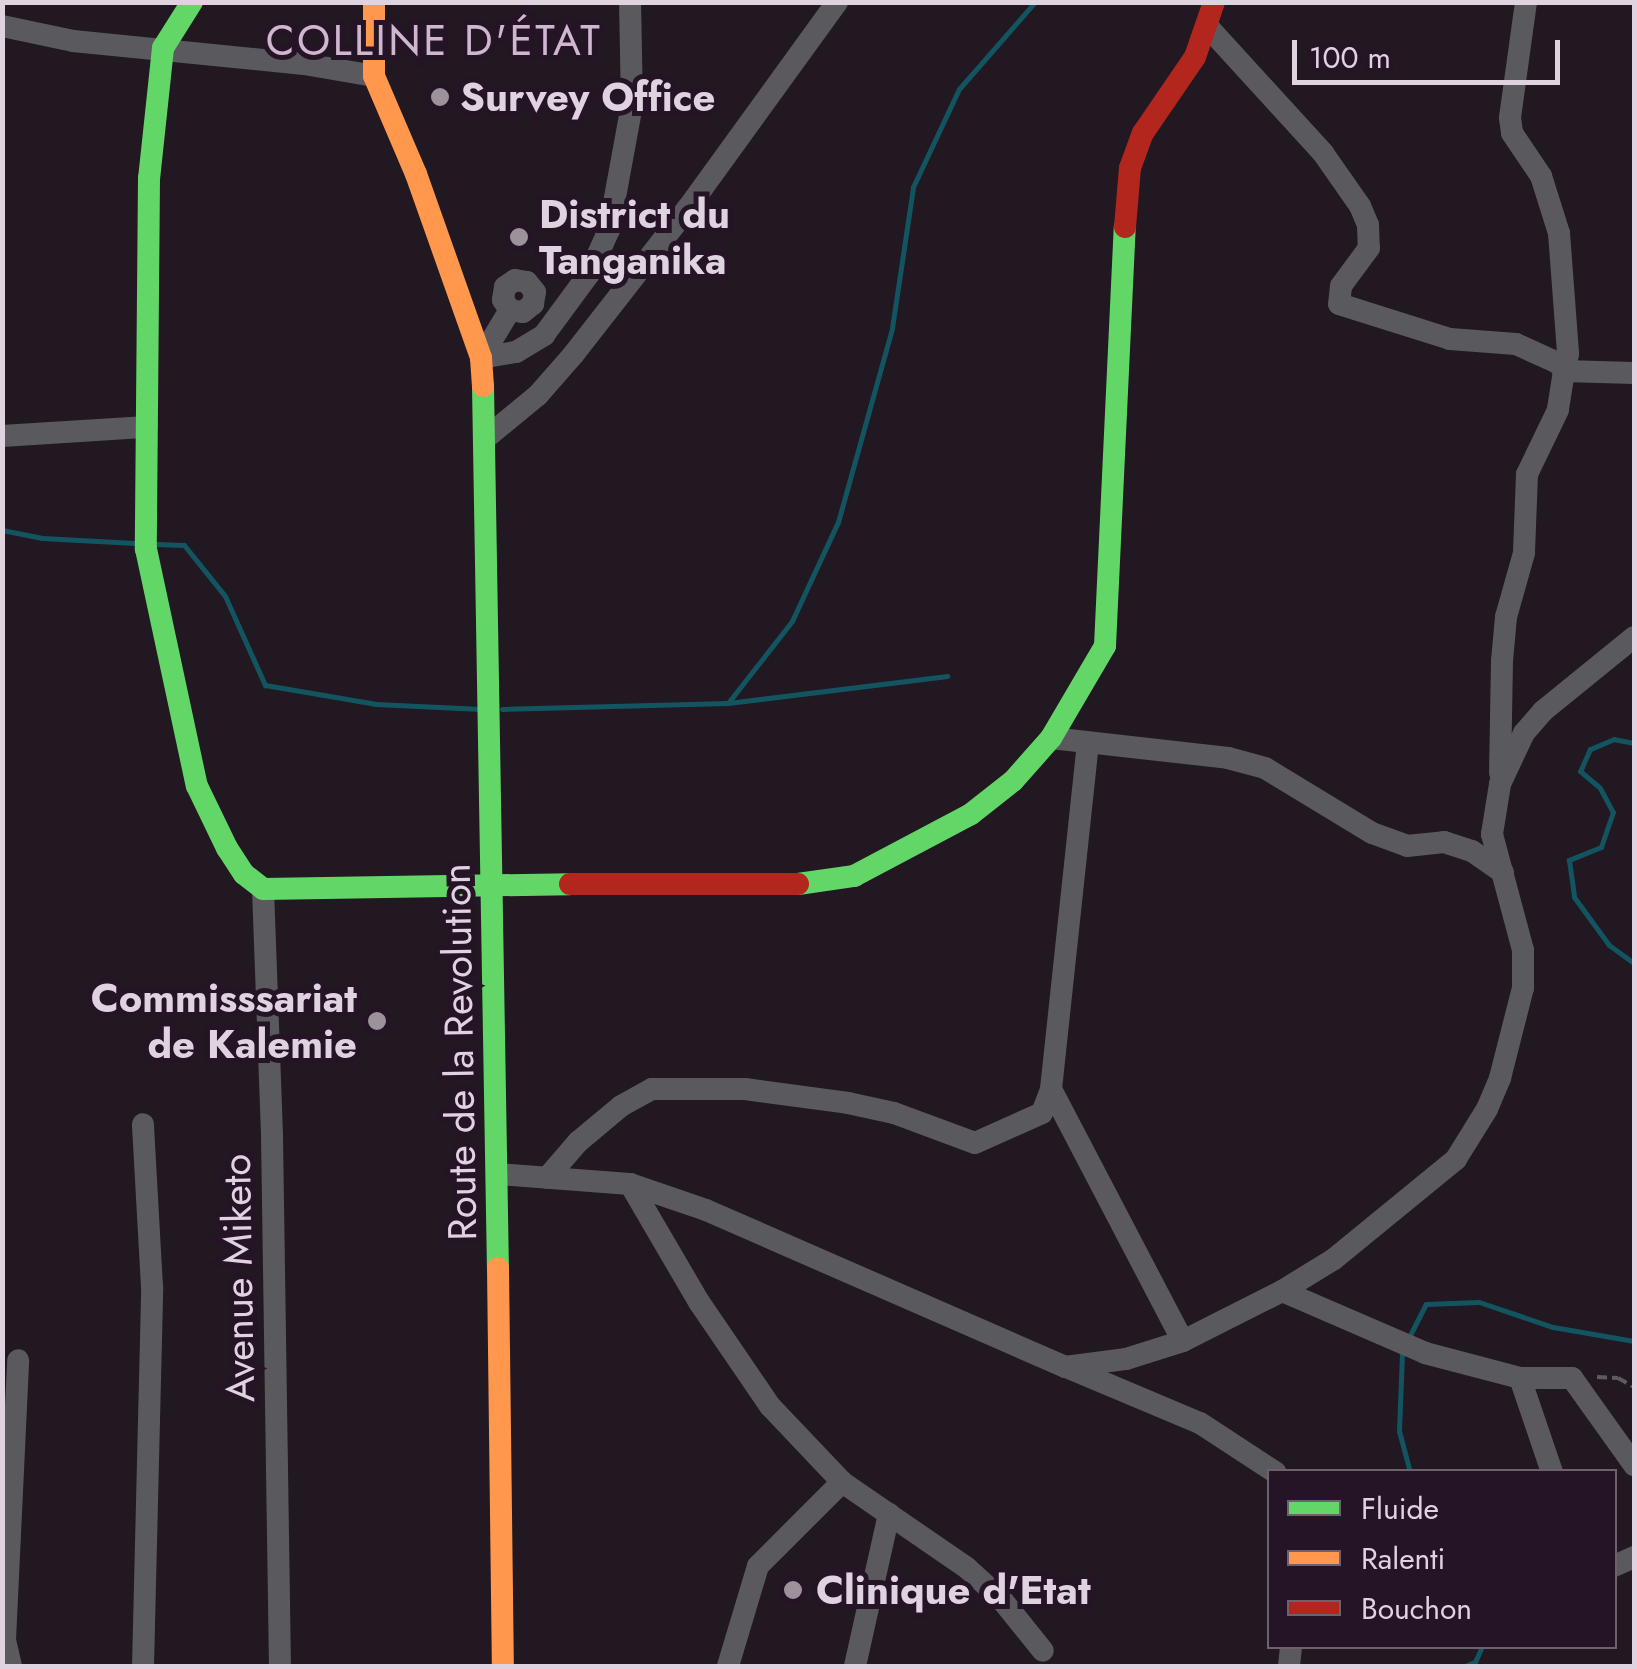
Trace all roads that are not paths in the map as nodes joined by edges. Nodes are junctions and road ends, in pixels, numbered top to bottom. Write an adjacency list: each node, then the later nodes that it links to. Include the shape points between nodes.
1 (192, 2): 9 (street)
2 (374, 2): 10 (street)
3 (630, 2): 12 (street, via 632,104 610,230 589,274 544,335 516,352)
4 (837, 2): 17 (street, via 573,355 538,395)
5 (1214, 2): 8 (street)
6 (1526, 2): 13 (street, via 1510,118 1559,233)
7 (2, 26): 9 (street, via 74,41)
8 (1208, 27): 13 (street, via 1323,152 1360,206 1369,248 1341,286 1339,304 1438,337 1516,344); 19 (street, via 1196,57 1143,133 1130,168 1118,301 1105,646)
9 (163, 48): 10 (street); 15 (street, via 149,178)
10 (374, 76): 12 (street, Route de la Revolution)
11 (510, 310): 12 (street)
12 (481, 358): 17 (street, Route de la Revolution)
13 (1564, 371): 14 (street); 21 (street, via 1558,410 1526,474 1524,552 1502,661)
14 (1634, 373)
15 (147, 427): 16 (street); 24 (street, via 146,549 197,786 227,848)
16 (2, 436)
17 (487, 436): 23 (street, Route de la Revolution)
18 (1634, 636): 21 (street, via 1543,711 1524,733)
19 (1051, 738): 20 (street); 23 (street, via 970,814 854,876 786,886)
20 (1088, 744): 22 (street, via 1265,768 1372,833 1407,846 1444,842 1472,851); 25 (street)
21 (1500, 784): 22 (street, via 1492,834)
22 (1503, 873): 30 (street, via 1522,950 1523,988 1487,1109 1456,1159 1334,1259)
23 (495, 883): 24 (street); 27 (street, Route de la Revolution)
24 (263, 888): 43 (street, Avenue Miketo)
25 (1051, 1089): 28 (street, via 1042,1114 976,1142 848,1103 745,1089 652,1089 606,1118); 31 (street)
26 (144, 1124): 42 (street, via 152,1302)
27 (497, 1174): 28 (street); 44 (street, Route de la Revolution)
28 (547, 1178): 29 (street)
29 (630, 1184): 33 (street, via 706,1210); 38 (street, via 770,1406)
30 (1282, 1291): 31 (street); 34 (street, via 1425,1353)
31 (1183, 1341): 33 (street, via 1126,1360)
32 (18, 1360): 41 (street, via 5,1640)
33 (1066, 1367): 36 (street, via 1200,1423)
34 (1520, 1378): 35 (street, via 1572,1378); 37 (street)
35 (1634, 1465)
36 (1271, 1469)
37 (1551, 1469)
38 (842, 1482): 39 (street); 45 (street, via 758,1566)
39 (888, 1514): 40 (street, via 968,1568); 46 (street)
40 (1044, 1651)
41 (11, 1666)
42 (143, 1666)
43 (280, 1666)
44 (503, 1666)
45 (728, 1666)
46 (855, 1666)

